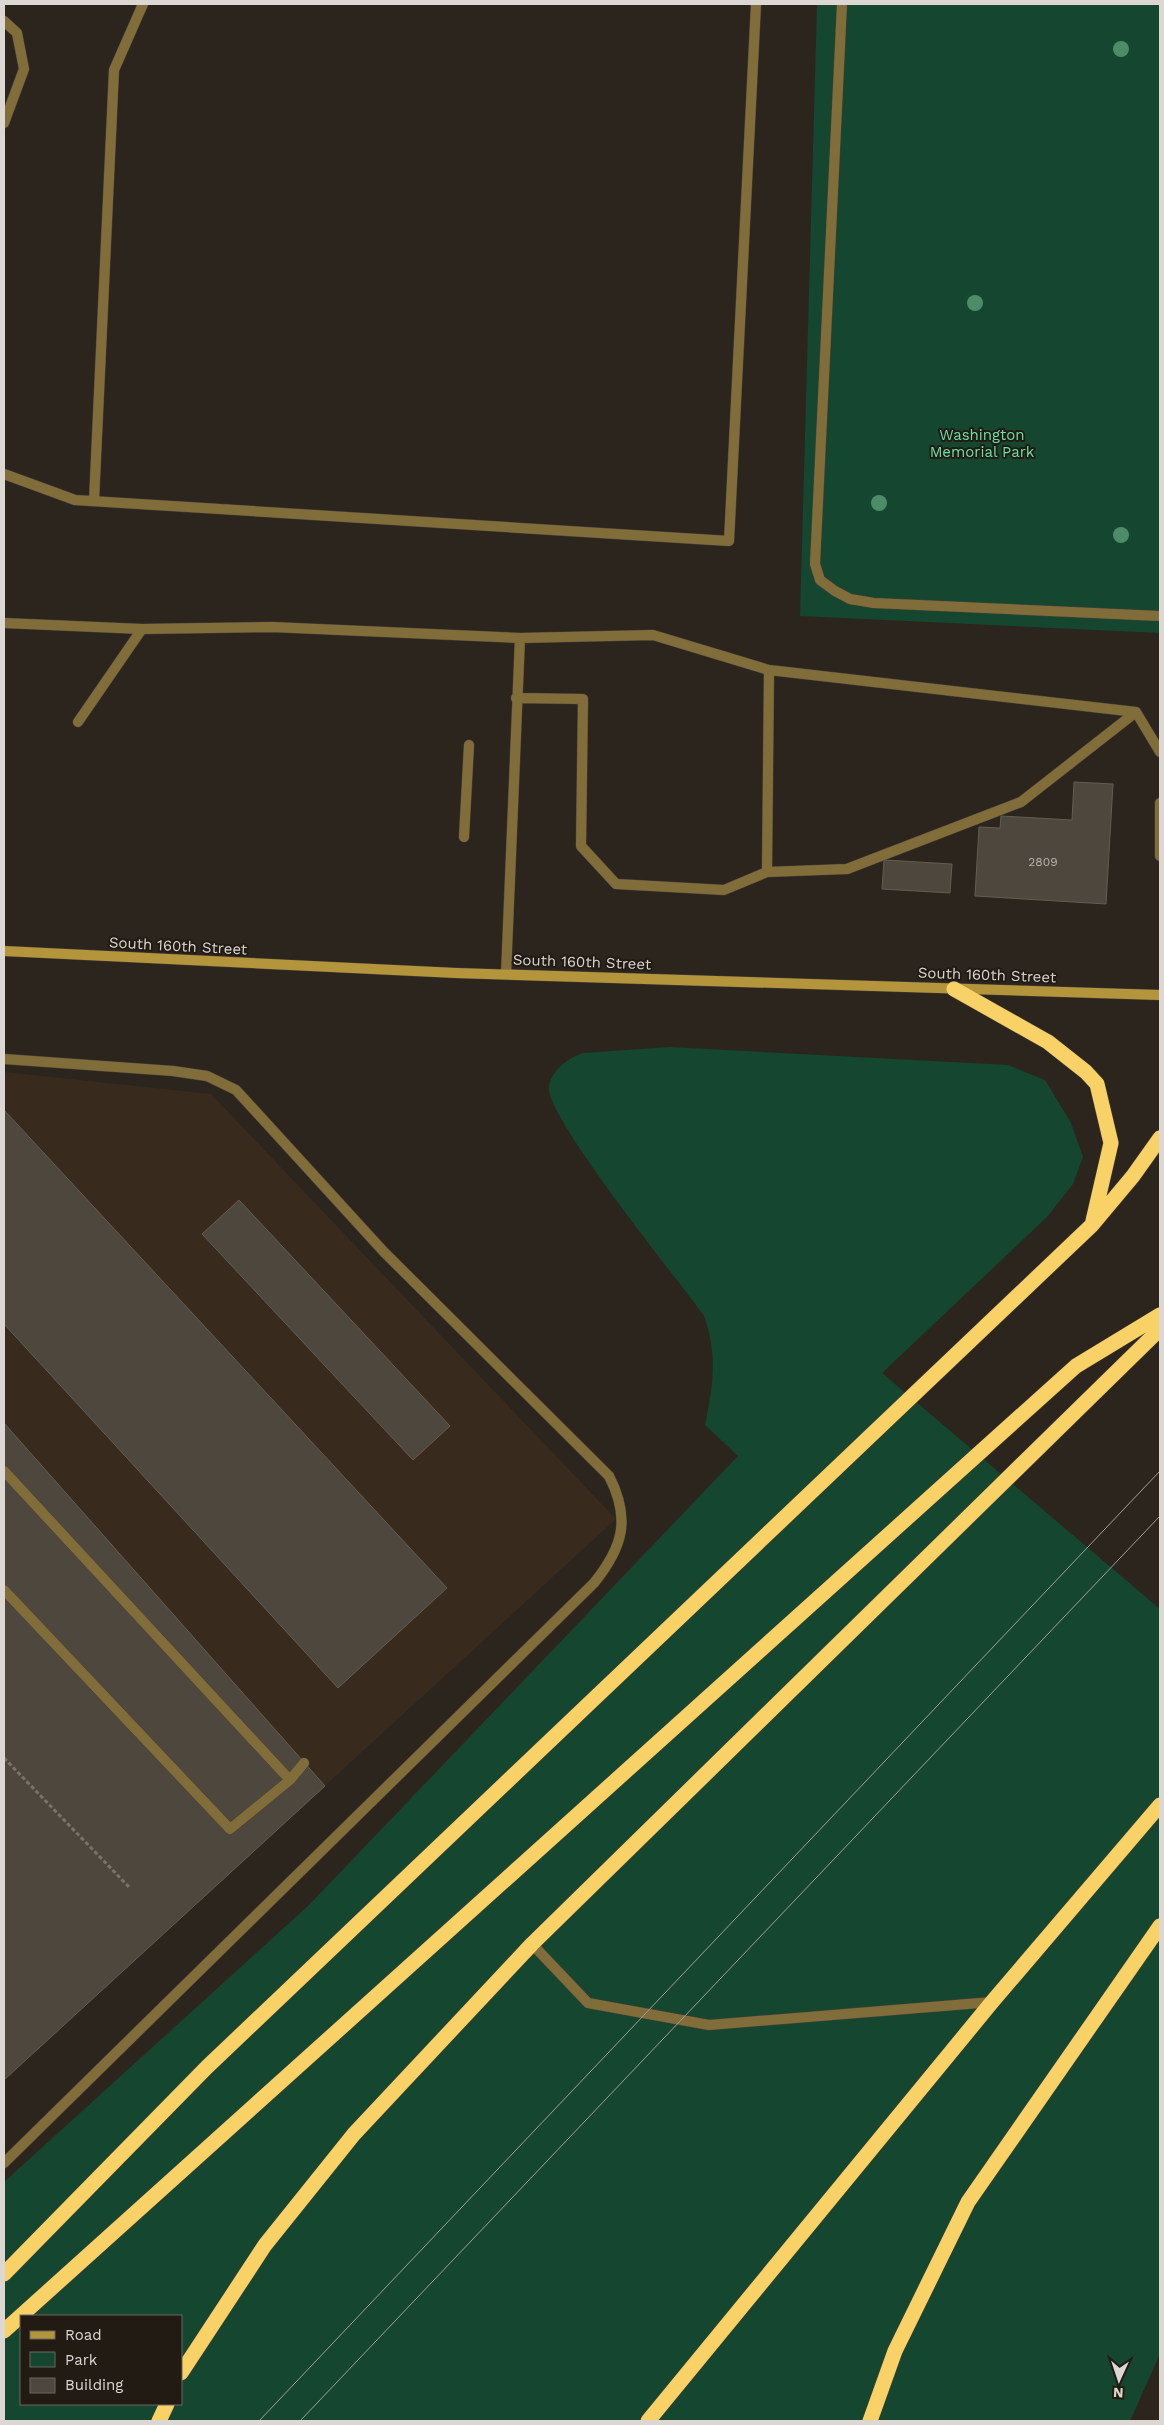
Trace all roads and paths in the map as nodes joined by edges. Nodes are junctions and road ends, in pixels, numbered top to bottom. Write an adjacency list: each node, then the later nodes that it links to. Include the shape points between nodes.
1 (143, 4): 7 (lane, via 114,70)
2 (756, 4): 7 (lane, via 729,541)
3 (842, 4): 8 (lane, via 815,564 820,580 850,599 874,603)
4 (4, 21): 5 (lane, via 17,33 24,69)
5 (4, 123)
6 (4, 474): 7 (lane, via 75,500)
7 (94, 501)
8 (1160, 616)
9 (4, 622): 10 (lane)
10 (142, 629): 11 (lane, via 272,627); 15 (lane)
11 (520, 638): 12 (lane, via 653,635); 13 (lane)
12 (769, 670): 14 (lane); 21 (lane)
13 (516, 698): 21 (lane, via 583,699 581,846 616,884 724,890); 23 (lane)
14 (1136, 712): 17 (lane); 21 (lane, via 1021,802 847,869)
15 (78, 722)
16 (469, 745): 19 (lane)
17 (1160, 752)
18 (1160, 803): 20 (lane)
19 (464, 838)
20 (1160, 856)
21 (767, 872)
22 (4, 951): 23 (main road, South 160th Street, via 188,962)
23 (506, 974): 24 (main road, South 160th Street)
24 (954, 989): 25 (main road, South 160th Street); 28 (highway, via 1048,1042 1097,1084 1111,1143)
25 (1160, 995)
26 (4, 1059): 41 (lane, via 173,1071 207,1076 236,1090 384,1252 609,1476 620,1503 621,1528 610,1563 594,1583)
27 (1160, 1138): 28 (highway)
28 (1092, 1225): 42 (highway, via 207,2067)
29 (1160, 1316): 43 (highway, via 1076,1366)
30 (1160, 1329): 39 (highway)
31 (4, 1471): 35 (lane)
32 (4, 1590): 35 (lane, via 230,1829)
33 (4, 1758): 37 (path)
34 (304, 1763): 35 (lane)
35 (290, 1780)
36 (1160, 1805): 40 (highway)
37 (130, 1887)
38 (1160, 1926): 50 (highway, via 968,2202 894,2351)
39 (532, 1944): 40 (lane, via 588,2003 709,2025); 46 (highway, via 354,2134 265,2245)
40 (992, 2002): 49 (highway)
41 (4, 2162)
42 (4, 2274)
43 (22, 2315)
44 (20, 2317): 45 (highway)
45 (4, 2331)
46 (182, 2371)
47 (167, 2405): 48 (highway)
48 (159, 2421)
49 (648, 2421)
50 (870, 2421)

